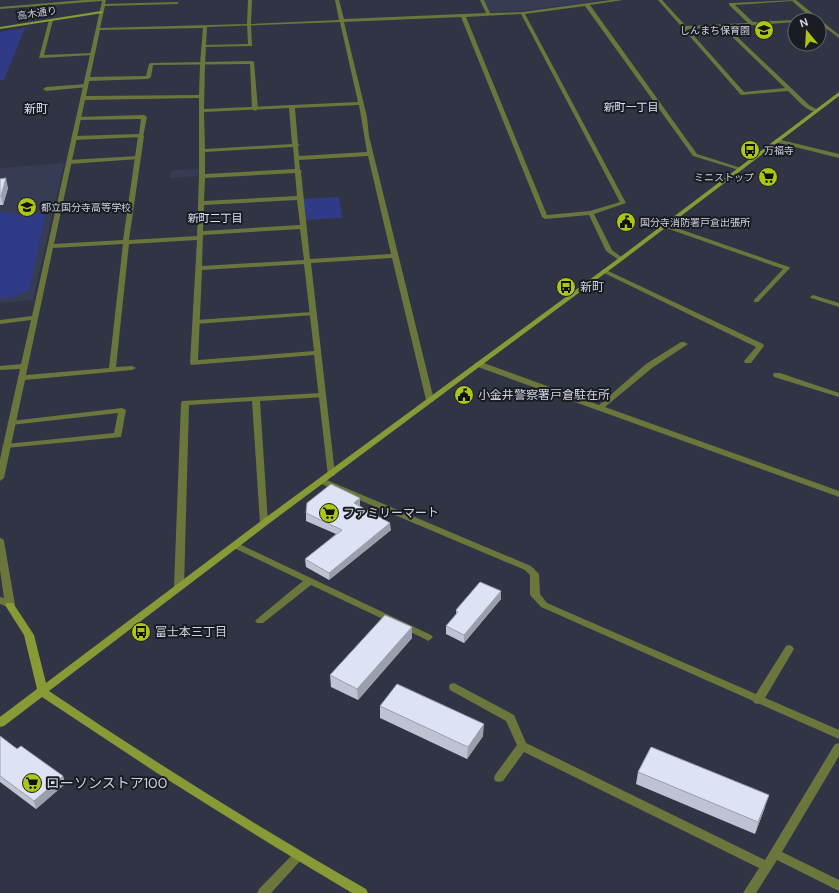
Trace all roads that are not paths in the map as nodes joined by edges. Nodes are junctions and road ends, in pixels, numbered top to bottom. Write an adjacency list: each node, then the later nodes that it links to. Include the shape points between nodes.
1 (250, 0): 20 (street)
2 (337, 0): 17 (street)
3 (482, 0): 14 (street)
4 (621, 0): 9 (street)
5 (660, 0): 25 (street)
6 (794, 0): 12 (street); 19 (street, via 731,4)
7 (102, 2): 8 (street); 10 (street); 11 (street)
8 (177, 3)
9 (587, 5): 13 (street); 54 (street, via 695,155)
10 (0, 8)
11 (101, 12): 16 (street, 高木通り); 26 (street)
12 (808, 12)
13 (522, 13): 14 (street); 59 (street, via 623,203)
14 (489, 15): 15 (street)
15 (463, 16): 17 (street); 59 (street, via 545,217)
16 (51, 20): 24 (street, 高木通り); 29 (street, via 41,57)
17 (341, 22): 20 (street); 38 (street)
18 (787, 22): 19 (street)
19 (752, 24): 21 (street)
20 (249, 26): 22 (street); 28 (street, via 250,45)
21 (724, 26): 25 (street); 34 (street)
22 (205, 27): 26 (street); 28 (street)
23 (827, 27): 27 (street)
24 (0, 28)
25 (684, 28): 34 (street, via 743,94)
26 (97, 29): 29 (street)
27 (839, 37)
28 (203, 46): 30 (street)
29 (92, 54): 31 (street)
30 (202, 63): 31 (street, via 151,64 148,77); 35 (street); 40 (street, via 252,62)
31 (88, 78): 32 (street)
32 (86, 86): 33 (street); 37 (street)
33 (46, 89)
34 (790, 89): 42 (street)
35 (202, 96): 37 (street); 41 (street)
36 (838, 96): 42 (street)
37 (83, 98): 43 (street)
38 (361, 104): 39 (street); 49 (street)
39 (292, 107): 40 (street); 47 (street)
40 (255, 109): 41 (street)
41 (202, 111): 48 (street)
42 (816, 111): 46 (street)
43 (79, 118): 44 (street, via 144,117); 45 (street)
44 (141, 136): 45 (street); 51 (street)
45 (74, 138): 53 (street)
46 (777, 141): 50 (street); 54 (street)
47 (297, 145): 48 (street); 52 (street)
48 (202, 151): 56 (street)
49 (370, 154): 52 (street); 65 (street)
50 (839, 156)
51 (137, 158): 53 (street); 63 (street)
52 (298, 158): 55 (street)
53 (69, 162): 64 (street)
54 (741, 169): 60 (street)
55 (299, 170): 56 (street); 57 (street)
56 (202, 176): 58 (street)
57 (300, 198): 58 (street); 61 (street)
58 (201, 203): 62 (street)
59 (591, 213): 66 (street, via 609,251)
60 (664, 226): 66 (street); 71 (street, via 787,268)
61 (303, 227): 62 (street); 67 (street)
62 (200, 236): 63 (street); 68 (street)
63 (126, 242): 64 (street); 84 (street)
64 (51, 246): 74 (street)
65 (396, 256): 67 (street); 90 (street)
66 (621, 259): 69 (street)
67 (307, 262): 68 (street); 73 (street)
68 (198, 268): 76 (street)
69 (604, 271): 79 (street, via 760,346); 80 (street)
70 (813, 297): 72 (street)
71 (756, 301)
72 (839, 305)
73 (312, 314): 76 (street); 78 (street)
74 (34, 318): 75 (street); 81 (street)
75 (0, 322)
76 (196, 322): 78 (street, via 194,363)
77 (684, 344): 91 (street, via 649,366)
78 (316, 354): 87 (street)
79 (748, 361)
80 (478, 364): 90 (street); 91 (street)
81 (24, 366): 82 (street); 86 (street)
82 (0, 368)
83 (132, 368): 84 (street)
84 (112, 370): 86 (street)
85 (777, 374): 88 (street)
86 (21, 378): 92 (street)
87 (321, 395): 89 (street); 94 (street)
88 (839, 395)
89 (256, 399): 98 (street); 102 (street, via 185,403)
90 (430, 400): 94 (street)
91 (600, 408): 97 (street)
92 (11, 423): 93 (street); 93 (street, via 122,410 118,435)
93 (6, 446): 95 (street)
94 (330, 474): 96 (street)
95 (0, 478)
96 (322, 481): 98 (street); 110 (street, via 528,568 534,574 535,595 544,605)
97 (839, 494)
98 (264, 523): 100 (street)
99 (0, 541): 104 (street)
100 (235, 545): 101 (street); 102 (street)
101 (310, 581): 105 (street); 106 (street)
102 (179, 587): 109 (street)
103 (0, 600): 104 (street)
104 (10, 605): 109 (street, via 29,635)
105 (260, 621)
106 (428, 637)
107 (789, 649): 110 (street)
108 (454, 687): 113 (street, via 510,718)
109 (43, 692): 111 (street); 117 (street, via 123,747)
110 (758, 700): 112 (street)
111 (0, 724)
112 (839, 736)
113 (522, 746): 115 (street); 118 (street)
114 (839, 748): 116 (street)
115 (499, 778)
116 (775, 854): 118 (street); 119 (street)
117 (298, 856): 120 (street); 121 (street)
118 (767, 866): 122 (street)
119 (839, 886)
120 (263, 893)
121 (362, 893)
122 (749, 893)

